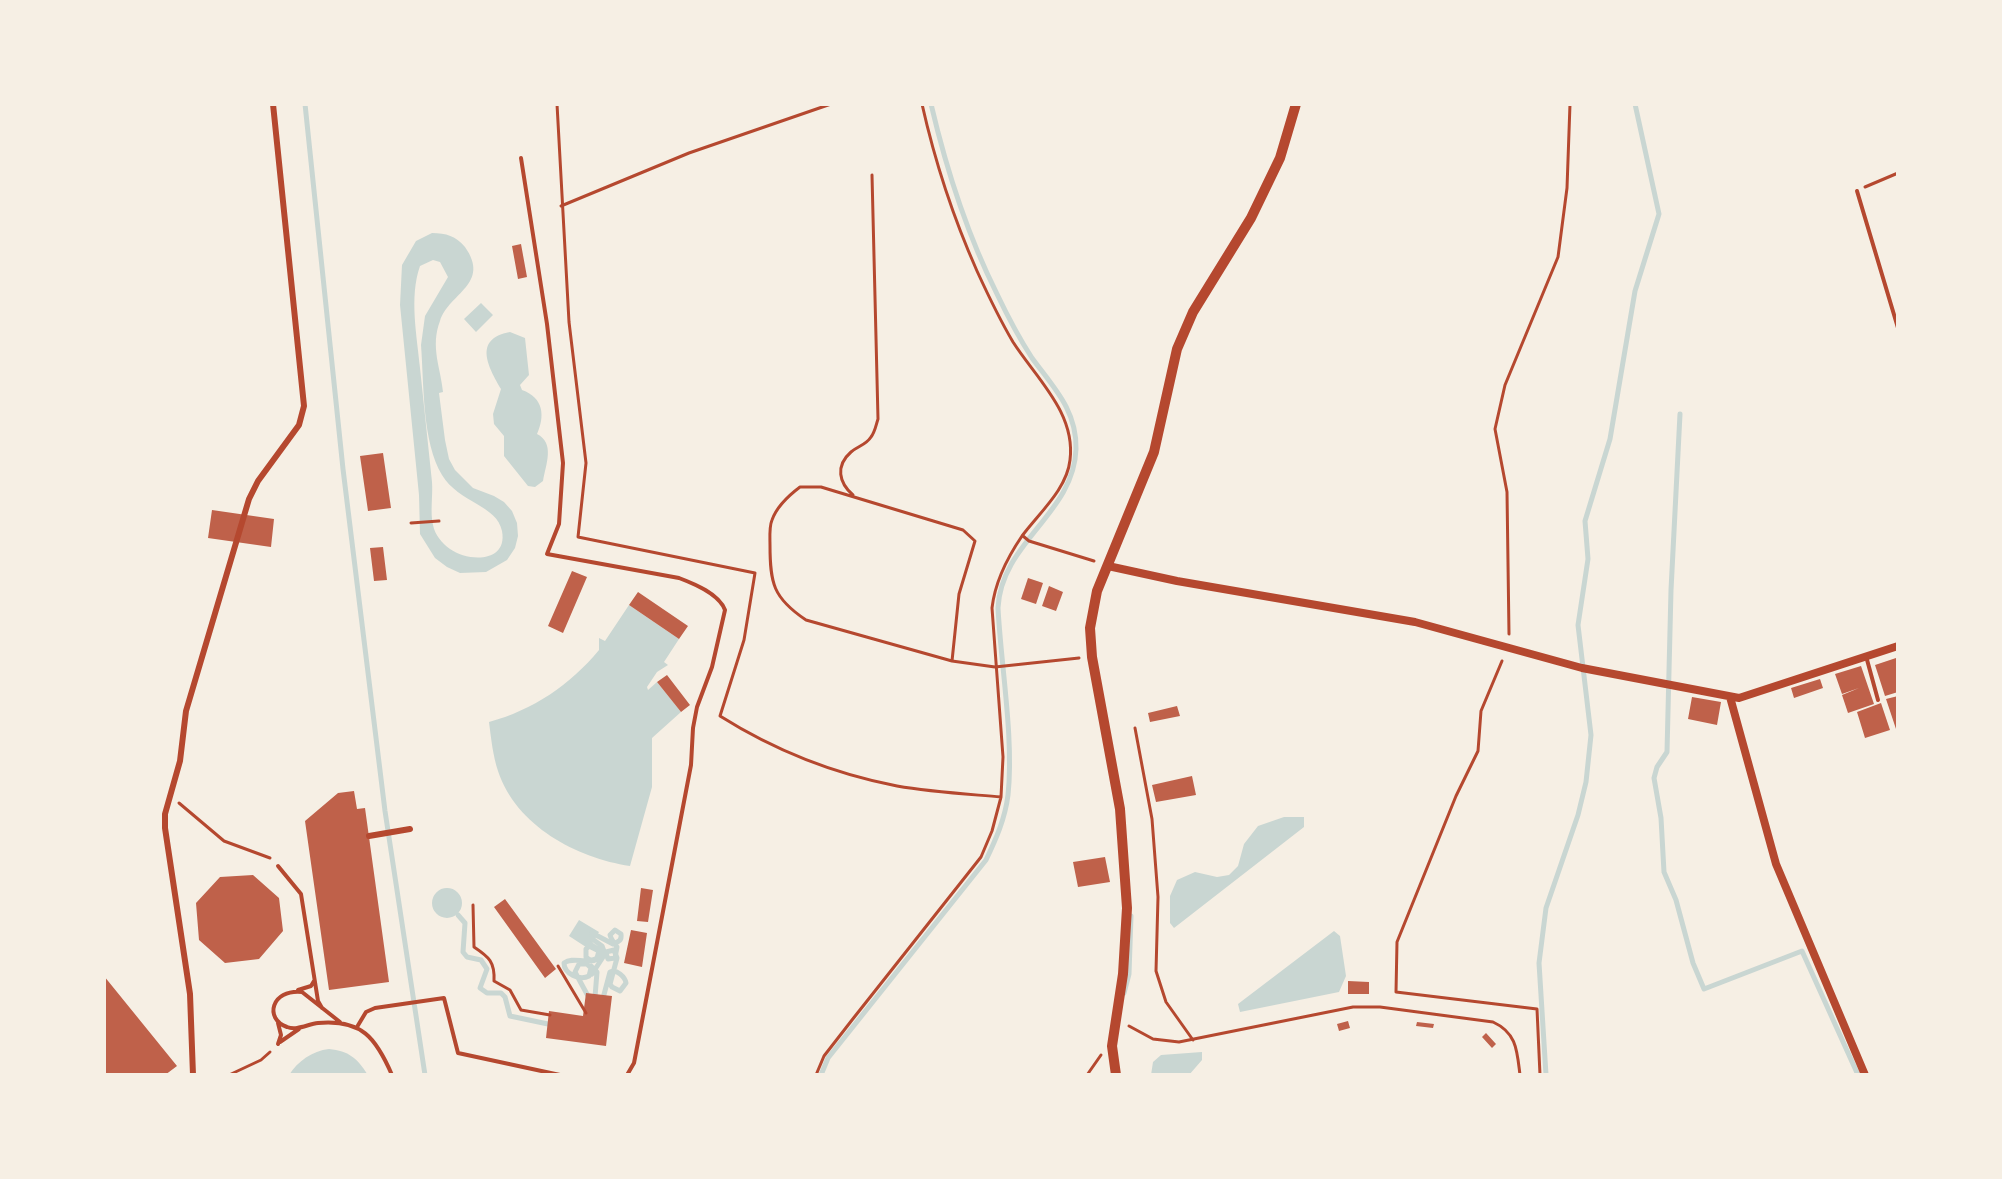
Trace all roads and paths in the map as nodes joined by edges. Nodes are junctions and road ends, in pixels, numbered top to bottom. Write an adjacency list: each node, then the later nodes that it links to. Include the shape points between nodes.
1 (273, 104): 28 (street, via 304,406 299,425 249,499 186,711)
2 (557, 104): 11 (path)
3 (831, 104): 11 (path, via 689,153)
4 (922, 104): 16 (path, via 944,189 977,272 1013,341 1057,404 1068,433 1068,471)
5 (1296, 104): 17 (street, via 1280,158 1251,218 1193,312 1177,349 1154,452)
6 (1570, 104): 18 (path, via 1558,257 1505,385 1495,429 1507,492)
7 (521, 158): 51 (lane, via 563,463 559,524 547,554 679,578 722,603 725,610 693,728 691,765 634,1063)
8 (1898, 173): 10 (path)
9 (872, 175): 13 (path, via 878,419 873,435 842,466 840,477)
10 (1857, 191): 12 (lane)
11 (561, 206): 27 (path, via 586,463 578,537 755,573 744,640 720,716 740,729 826,768 898,786)
12 (1898, 328)
13 (856, 498): 22 (path, via 963,530 975,541 959,594); 22 (path, via 821,487 800,487 783,501 771,522 770,576 776,592 806,620)
14 (439, 521): 15 (path)
15 (411, 523)
16 (1023, 536): 17 (path); 23 (path, via 995,588)
17 (1104, 565): 18 (street, via 1415,622); 21 (street, via 1090,628)
18 (1508, 646): 24 (street, via 1582,668); 56 (path, via 1481,711 1478,751 1397,942 1396,992 1537,1009)
19 (1898, 646): 20 (street)
20 (1866, 656): 24 (street); 25 (lane)
21 (1092, 657): 23 (path); 40 (street, via 1120,809 1127,908)
22 (952, 661): 23 (path)
23 (995, 667): 27 (path)
24 (1730, 697): 57 (street, via 1767,837)
25 (1878, 700)
26 (1135, 728): 44 (path, via 1152,819 1156,971 1166,1002)
27 (1001, 797): 52 (path, via 981,857 824,1056)
28 (169, 799): 31 (path, via 184,805 224,841 268,856); 47 (street, via 165,828 190,994)
29 (410, 829): 30 (street)
30 (369, 836)
31 (278, 866): 34 (lane, via 301,894)
32 (473, 905): 39 (path, via 474,947 490,957 494,981 510,990 521,1010)
33 (558, 966): 37 (path)
34 (314, 973): 35 (lane, via 311,986); 38 (lane, via 318,1001)
35 (292, 991): 36 (lane, via 274,1001); 38 (lane, via 302,992)
36 (274, 1011): 43 (lane, via 289,1028); 45 (lane, via 281,1035)
37 (586, 1013)
38 (329, 1015): 41 (lane)
39 (550, 1015)
40 (1115, 1019): 44 (path, via 1153,1039); 46 (street)
41 (340, 1022): 42 (lane); 43 (lane)
42 (357, 1027): 49 (lane, via 371,1037); 50 (lane, via 366,1012 444,998 458,1053)
43 (301, 1028): 45 (lane)
44 (1193, 1040): 55 (path, via 1353,1007 1380,1007 1504,1027 1517,1048)
45 (278, 1044): 48 (path, via 261,1060)
46 (1112, 1046): 53 (path); 54 (street)
47 (193, 1075)
48 (229, 1075)
49 (392, 1075)
50 (560, 1075)
51 (627, 1075)
52 (816, 1075)
53 (1087, 1075)
54 (1116, 1075)
55 (1520, 1075)
56 (1540, 1075)
57 (1865, 1075)

